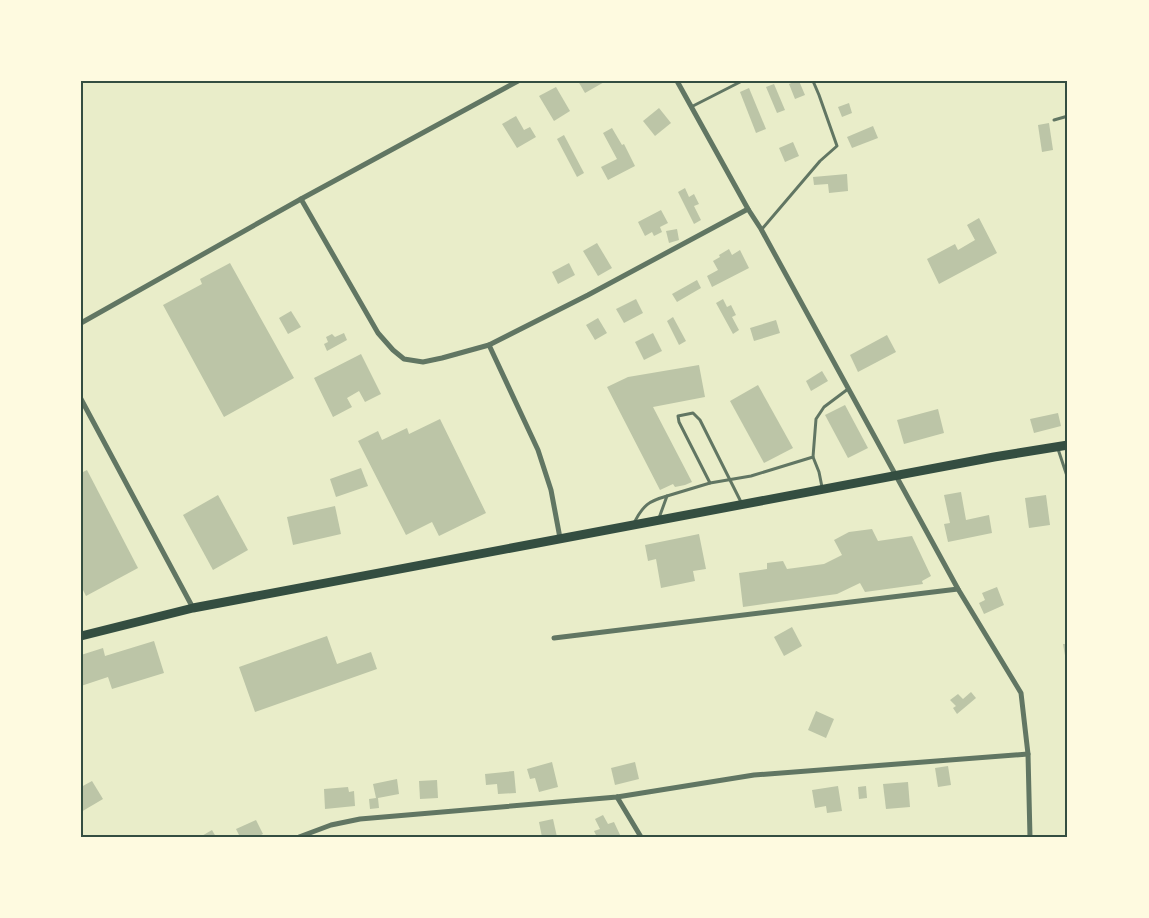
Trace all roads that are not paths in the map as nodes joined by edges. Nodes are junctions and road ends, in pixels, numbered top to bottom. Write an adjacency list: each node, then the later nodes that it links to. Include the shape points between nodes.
1 (518, 81): 8 (street)
2 (677, 81): 5 (street)
3 (742, 81): 5 (lane)
4 (813, 81): 10 (lane, via 837,146)
5 (691, 107): 9 (street)
6 (1068, 116): 7 (lane)
7 (1054, 120)
8 (301, 199): 11 (street); 12 (street, via 378,333 404,359 423,362)
9 (748, 209): 10 (street); 12 (street)
10 (761, 229): 13 (street)
11 (81, 322)
12 (489, 345): 27 (street, via 538,450)
13 (848, 389): 17 (lane, via 824,407 816,419); 18 (street)
14 (81, 399): 29 (street)
15 (1068, 445): 16 (main road)
16 (1058, 447): 18 (main road); 19 (lane)
17 (813, 458): 20 (lane); 22 (lane)
18 (896, 476): 22 (main road); 28 (street)
19 (1068, 479)
20 (730, 480): 21 (lane); 21 (lane, via 700,420 693,414 678,416); 24 (lane)
21 (710, 483): 23 (lane)
22 (823, 490): 24 (main road)
23 (667, 496): 25 (lane); 26 (lane, via 652,500 640,510)
24 (742, 505): 25 (main road)
25 (659, 520): 26 (main road)
26 (634, 525): 27 (main road)
27 (560, 538): 29 (main road)
28 (958, 589): 31 (street); 32 (street, via 1020,693)
29 (193, 608): 30 (main road)
30 (81, 636)
31 (554, 638)
32 (1028, 754): 33 (street, via 754,775); 36 (street)
33 (617, 797): 34 (street, via 360,819); 35 (street)
34 (299, 837)
35 (641, 837)
36 (1030, 837)

